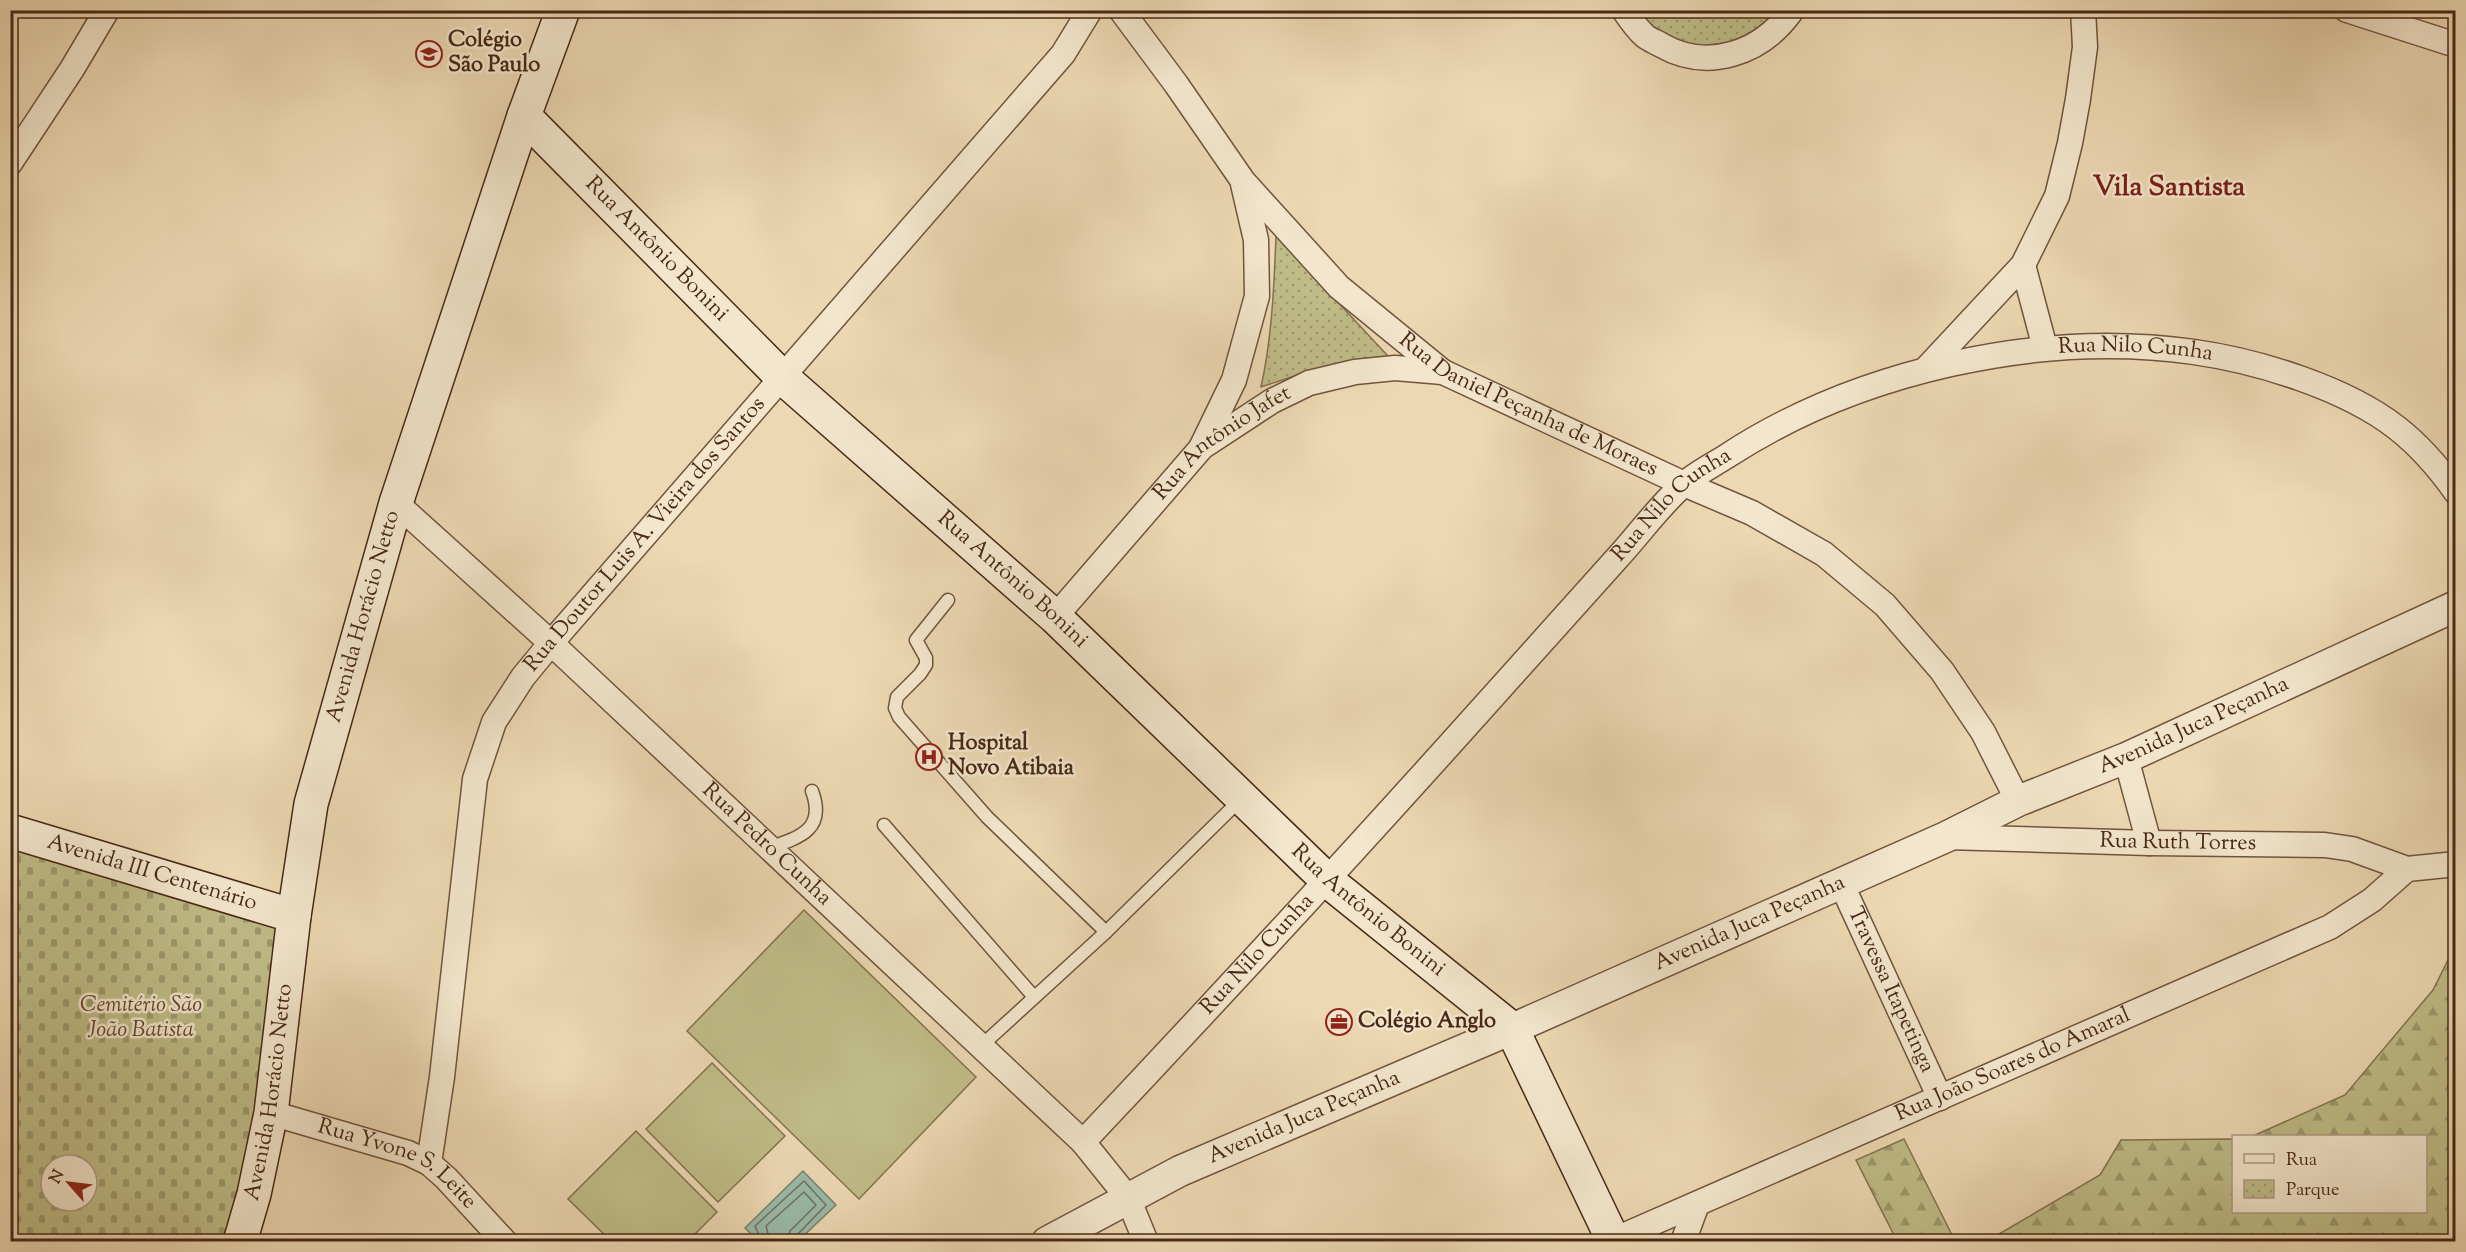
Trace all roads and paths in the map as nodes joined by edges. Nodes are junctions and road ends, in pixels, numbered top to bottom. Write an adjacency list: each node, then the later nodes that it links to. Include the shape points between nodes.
1 (107, 10): 11 (street)
2 (563, 10): 10 (main road, Avenida Horácio Netto)
3 (1090, 10): 17 (street, Rua Doutor Luis A. Vieira dos Santos, via 1063,54)
4 (1121, 10): 12 (street, Rua Daniel Peçanha de Moraes)
5 (1624, 10): 6 (street, via 1656,42 1675,53 1707,59 1740,53 1770,37)
6 (1792, 10)
7 (2083, 10): 13 (street, via 2085,46 2070,143 2057,196)
8 (2347, 10): 9 (street)
9 (2456, 45)
10 (524, 116): 17 (main road, Rua Antônio Bonini); 23 (main road, Avenida Horácio Netto)
11 (10, 163)
12 (1243, 181): 16 (street, Rua Daniel Peçanha de Moraes, via 1339,287); 18 (street, via 1256,240 1257,296)
13 (2023, 265): 14 (street); 15 (street)
14 (2045, 348): 15 (street, Rua Nilo Cunha); 22 (street, Rua Nilo Cunha, via 2154,346 2215,355 2276,371 2355,402 2396,427 2437,465)
15 (1926, 369): 21 (street, Rua Nilo Cunha, via 1834,400 1758,435)
16 (1443, 372): 19 (street, Rua Antônio Jafet, via 1395,368 1355,372 1310,383); 21 (street, Rua Daniel Peçanha de Moraes)
17 (782, 377): 26 (main road, Rua Antônio Bonini); 27 (street, Rua Doutor Luis A. Vieira dos Santos)
18 (1234, 380): 19 (street, via 1248,399); 20 (street)
19 (1272, 401): 20 (street, Rua Antônio Jafet)
20 (1202, 447): 26 (street, Rua Antônio Jafet)
21 (1684, 484): 31 (street, Rua Daniel Peçanha de Moraes, via 1752,513 1824,554 1885,605 1942,671 1983,732); 39 (street, Rua Nilo Cunha)
22 (2456, 492)
23 (396, 503): 27 (street, Rua Pedro Cunha); 41 (main road, Avenida Horácio Netto, via 311,804)
24 (948, 600): 42 (lane, via 916,640 926,665 897,697 895,708 899,717 987,817)
25 (2456, 606): 28 (street, Avenida Juca Peçanha)
26 (1055, 616): 30 (main road, Rua Antônio Bonini)
27 (551, 643): 36 (street, Rua Pedro Cunha); 49 (street, Rua Doutor Luis A. Vieira dos Santos, via 494,722 475,779)
28 (2126, 758): 31 (street, Avenida Juca Peçanha); 35 (street)
29 (812, 790): 36 (lane, via 817,816 809,829)
30 (1242, 798): 39 (main road, Rua Antônio Bonini); 42 (lane)
31 (2018, 801): 34 (street, Avenida Juca Peçanha)
32 (884, 825): 43 (lane)
33 (10, 831): 41 (main road, Avenida III Centenário)
34 (1946, 837): 35 (street, Rua Ruth Torres); 40 (street, Avenida Juca Peçanha)
35 (2150, 843): 38 (street, Rua Ruth Torres, via 2325,845 2352,849)
36 (769, 848): 45 (street, Rua Pedro Cunha)
37 (2456, 864): 38 (street)
38 (2407, 869): 46 (street, Rua João Soares do Amaral, via 2372,900 2330,927)
39 (1328, 880): 44 (main road, Rua Antônio Bonini); 48 (street, Rua Nilo Cunha)
40 (1841, 883): 44 (street, Avenida Juca Peçanha); 46 (street, Travessa Itapetinga)
41 (294, 916): 47 (main road, Avenida Horácio Netto)
42 (1106, 932): 43 (lane)
43 (1035, 997): 45 (lane)
44 (1512, 1029): 50 (street, Avenida Juca Peçanha, via 1180,1171); 52 (main road)
45 (980, 1047): 48 (street, Rua Pedro Cunha)
46 (1940, 1098): 51 (street, Rua João Soares do Amaral)
47 (271, 1113): 49 (street, Rua Yvone S. Leite, via 408,1153); 53 (main road, Avenida Horácio Netto)
48 (1083, 1142): 50 (street, Rua Pedro Cunha)
49 (429, 1163): 54 (street, Rua Yvone S. Leite)
50 (1128, 1198): 55 (street, Avenida Juca Peçanha); 56 (street, Rua Pedro Cunha)
51 (1697, 1204): 52 (street, Rua João Soares do Amaral); 57 (street)
52 (1612, 1241)
53 (240, 1242)
54 (505, 1242)
55 (1047, 1242)
56 (1146, 1242)
57 (1683, 1242)

